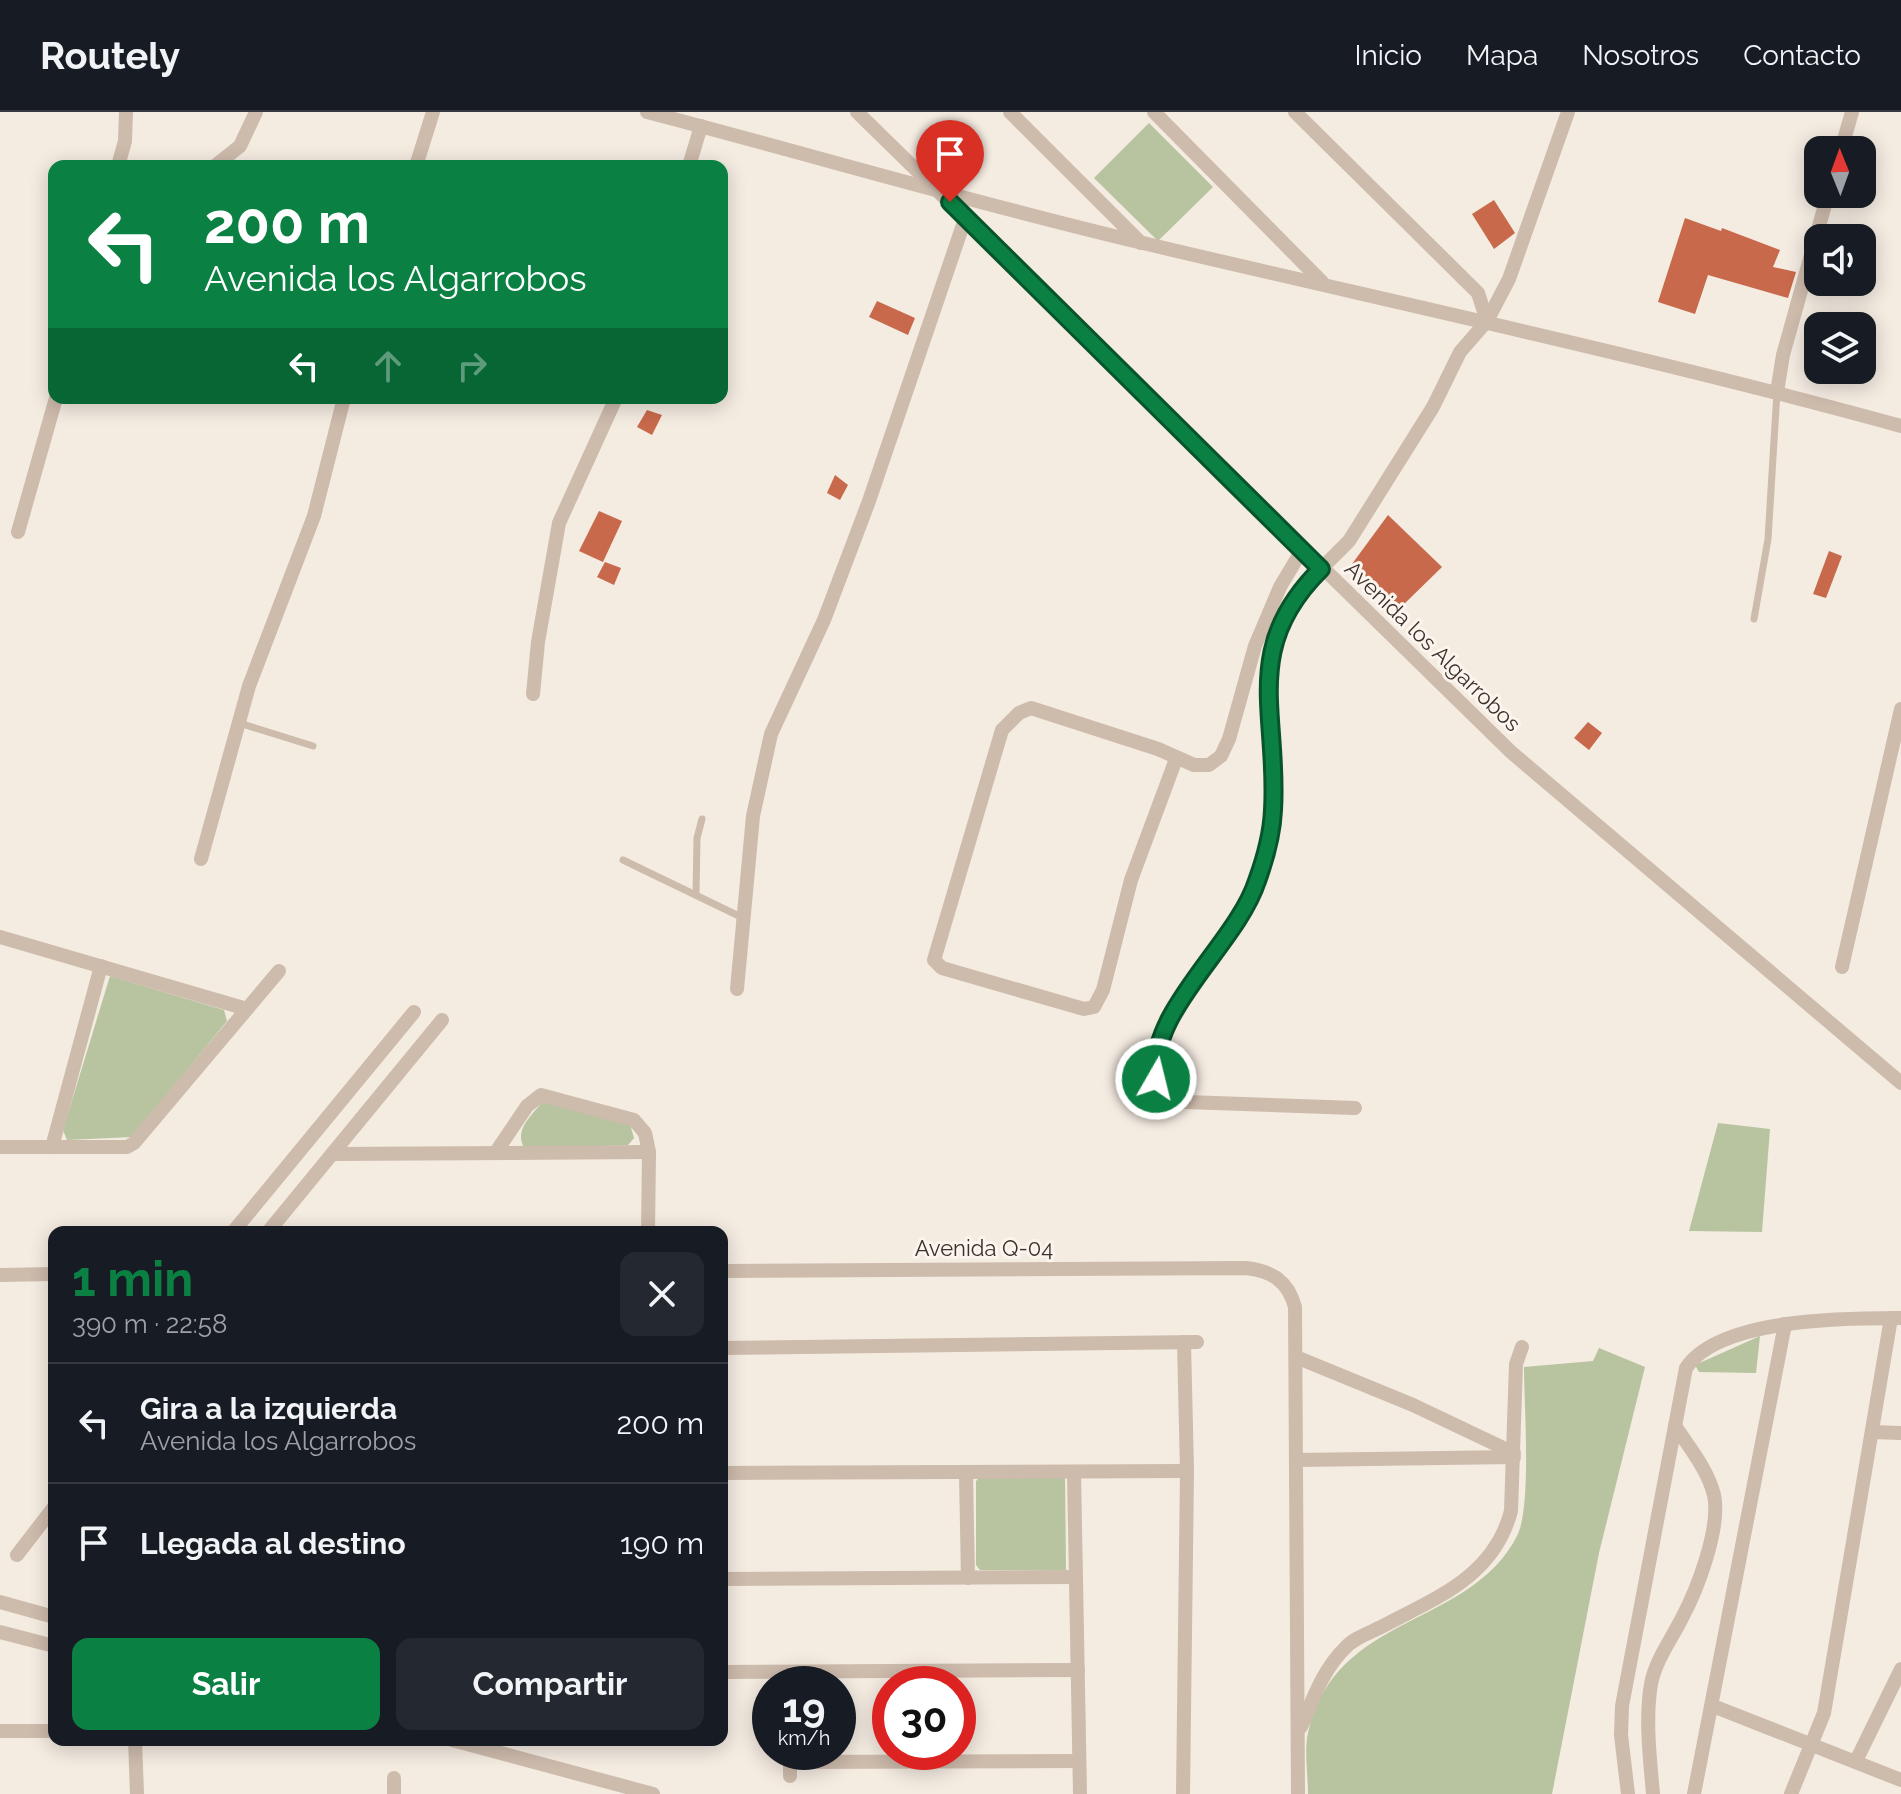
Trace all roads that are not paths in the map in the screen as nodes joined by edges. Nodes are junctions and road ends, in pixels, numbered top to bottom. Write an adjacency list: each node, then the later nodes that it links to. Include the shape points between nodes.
1 (126, 112): 13 (street)
2 (256, 112): 14 (street, via 240,146)
3 (433, 112): 15 (street)
4 (647, 112): 11 (street)
5 (1010, 112): 20 (street)
6 (1154, 112): 21 (street)
7 (1295, 112): 22 (street, via 1478,293)
8 (1568, 112): 22 (street, via 1514,266)
9 (1852, 112): 12 (street)
10 (861, 113): 17 (street, Avenida los Algarrobos)
11 (701, 126): 16 (street); 17 (street)
12 (1845, 136)
13 (120, 160)
14 (222, 160)
15 (418, 160)
16 (691, 160)
17 (933, 187): 19 (street, Avenida los Algarrobos); 20 (street)
18 (1824, 208): 23 (street)
19 (966, 216): 29 (street, Avenida los Algarrobos); 42 (street, via 858,530 824,620 771,734 753,816)
20 (1141, 243): 21 (street)
21 (1322, 282): 22 (street)
22 (1487, 321): 23 (street); 30 (street, via 1460,352 1433,407 1349,541)
23 (1777, 392): 27 (street); 31 (lane, via 1768,539)
24 (54, 404): 28 (street)
25 (342, 404): 34 (street, via 314,516)
26 (613, 404): 32 (street, via 559,523)
27 (1901, 426)
28 (18, 532)
29 (1302, 550): 30 (street, Avenida los Algarrobos); 37 (street, via 1255,646 1221,756 1209,765)
30 (1321, 569): 51 (street, Avenida los Algarrobos, via 1511,752); 52 (street, via 1296,594 1267,677 1273,809 1256,885 1180,1004 1154,1059 1156,1079 1166,1097 1186,1102)
31 (1754, 619)
32 (533, 694)
33 (1901, 709): 36 (street)
34 (239, 723): 35 (lane); 39 (street)
35 (313, 746)
36 (1896, 754): 45 (street)
37 (1176, 759): 37 (street, via 1031,708 1019,713 1002,730 934,960 942,968 1084,1009 1094,1007 1131,880)
38 (702, 819): 41 (lane)
39 (201, 859)
40 (623, 860): 41 (lane)
41 (696, 895): 42 (lane)
42 (741, 917): 47 (street)
43 (0, 938): 44 (street)
44 (101, 966): 48 (street); 54 (street)
45 (1842, 967)
46 (279, 971): 48 (street)
47 (737, 989)
48 (247, 1009): 54 (street, via 134,1143)
49 (414, 1012): 58 (street)
50 (442, 1020): 57 (street)
51 (1901, 1083)
52 (1355, 1108)
53 (0, 1147): 54 (street)
54 (52, 1147)
55 (496, 1152): 56 (street); 56 (street, via 527,1106 550,1095 634,1120 645,1133); 57 (street)
56 (649, 1152): 60 (street)
57 (332, 1154): 59 (street)
58 (238, 1226)
59 (273, 1226)
60 (648, 1226)
61 (728, 1271): 68 (street, Avenida Q-04, via 1246,1268 1278,1278 1291,1291)
62 (48, 1274): 63 (street)
63 (0, 1275)
64 (1896, 1318): 65 (street); 70 (street)
65 (1785, 1324): 69 (street, via 1707,1348 1694,1357 1686,1368); 92 (street)
66 (1522, 1347): 72 (street, via 1516,1364)
67 (728, 1348): 74 (street, via 1190,1342)
68 (1296, 1357): 72 (street, via 1413,1405); 73 (street)
69 (1675, 1426): 110 (street, via 1622,1706); 111 (street, via 1714,1496 1714,1520 1693,1597 1651,1683)
70 (1872, 1432): 71 (street); 96 (street, via 1824,1713)
71 (1901, 1433)
72 (1514, 1455): 73 (street); 95 (street, via 1511,1511 1505,1534 1489,1559 1457,1587 1347,1645 1320,1681)
73 (1297, 1460): 95 (street)
74 (1187, 1471): 76 (street); 108 (street)
75 (728, 1473): 77 (street)
76 (1074, 1473): 77 (street); 80 (street)
77 (966, 1474): 81 (street)
78 (48, 1515): 79 (street)
79 (17, 1555)
80 (1074, 1577): 81 (street); 88 (street)
81 (968, 1578): 82 (street)
82 (728, 1579)
83 (0, 1602): 84 (street)
84 (48, 1615)
85 (0, 1632): 86 (street)
86 (48, 1644)
87 (1901, 1669): 100 (street)
88 (1078, 1670): 91 (street); 99 (street)
89 (728, 1673): 90 (street)
90 (752, 1675)
91 (856, 1676)
92 (1713, 1706): 96 (street); 112 (street)
93 (0, 1731): 94 (street)
94 (48, 1731)
95 (1298, 1735): 109 (street)
96 (1811, 1743): 100 (street); 113 (street)
97 (135, 1746): 104 (street)
98 (474, 1746): 106 (street)
99 (1079, 1761): 101 (street); 107 (street)
100 (1856, 1761): 103 (street)
101 (856, 1763)
102 (394, 1778): 105 (street)
103 (1898, 1785)
104 (137, 1794)
105 (394, 1794)
106 (653, 1794)
107 (1080, 1794)
108 (1183, 1794)
109 (1298, 1794)
110 (1628, 1794)
111 (1653, 1794)
112 (1694, 1794)
113 (1791, 1794)

